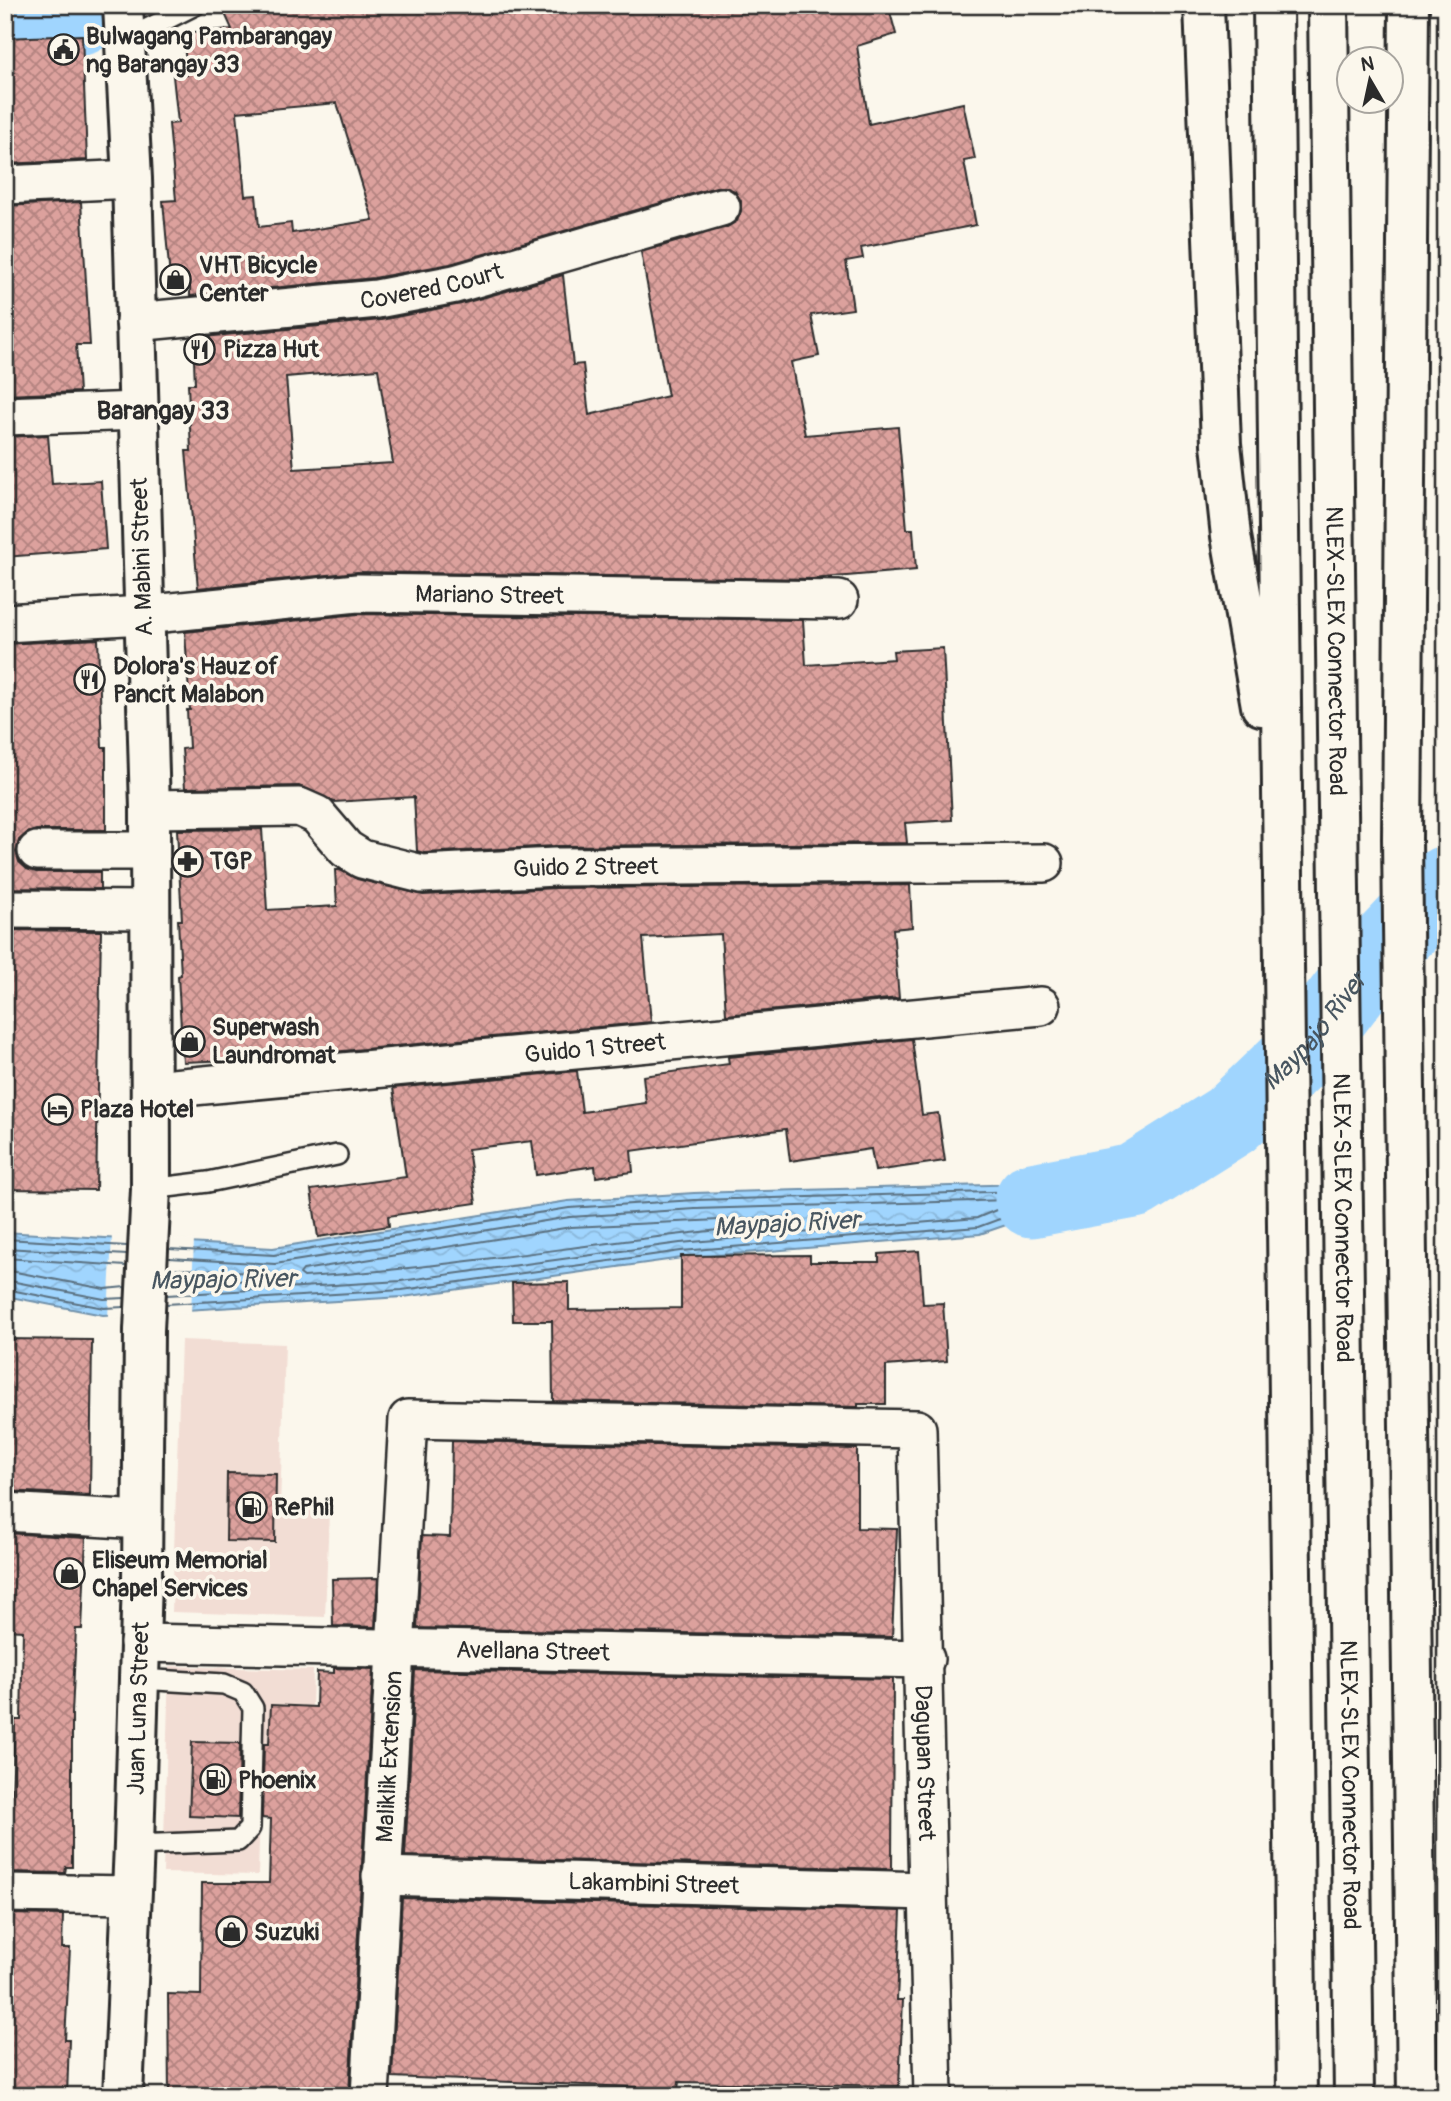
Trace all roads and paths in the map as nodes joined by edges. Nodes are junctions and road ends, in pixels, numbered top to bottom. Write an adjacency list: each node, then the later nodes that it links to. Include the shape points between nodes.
1 (195, 5): 6 (lane)
2 (1204, 5): 17 (main road, via 1221,444 1231,536)
3 (1273, 5): 17 (main road)
4 (1328, 5): 43 (main road, NLEX-SLEX Connector Road)
5 (1409, 5): 44 (main road, via 1402,839)
6 (124, 25): 7 (main road, A. Mabini Street)
7 (132, 179): 8 (street); 10 (main road, A. Mabini Street)
8 (5, 185)
9 (721, 207): 10 (street, Covered Court, via 442,286 377,299)
10 (135, 322): 11 (main road, A. Mabini Street)
11 (138, 411): 12 (street); 14 (main road, A. Mabini Street)
12 (5, 416)
13 (839, 600): 14 (street, Mariano Street, via 357,593)
14 (144, 615): 15 (street, Mariano Street); 16 (main road, A. Mabini Street)
15 (5, 623)
16 (150, 809): 19 (main road, A. Mabini Street); 20 (street, Guido 2 Street, via 299,807 317,815 346,849 362,859 422,874 555,867)
17 (1280, 811): 42 (main road)
18 (37, 851): 19 (street)
19 (148, 851): 22 (main road, A. Mabini Street)
20 (1044, 863)
21 (5, 909): 22 (street)
22 (149, 910): 24 (main road, A. Mabini Street)
23 (1041, 1006): 24 (street, Guido 1 Street)
24 (151, 1090): 26 (main road, A. Mabini Street)
25 (337, 1155): 26 (lane)
26 (151, 1189): 27 (main road, A. Mabini Street)
27 (148, 1235): 30 (main road, Juan Luna Street)
28 (408, 1419): 31 (street, Maliklik Extension); 32 (street, Dagupan Street, via 917,1429)
29 (5, 1512): 30 (street)
30 (142, 1520): 33 (main road, Juan Luna Street)
31 (395, 1647): 32 (street, Avellana Street); 33 (street, Avellana Street); 35 (street, Maliklik Extension)
32 (925, 1659): 36 (street, Dagupan Street)
33 (139, 1661): 34 (main road, Juan Luna Street); 34 (lane, via 243,1692 253,1708 252,1797 250,1828 238,1841)
34 (134, 1845): 38 (main road, Juan Luna Street)
35 (381, 1877): 36 (street, Lakambini Street); 40 (street, Maliklik Extension)
36 (928, 1891): 41 (street, Dagupan Street)
37 (5, 1894): 38 (street)
38 (131, 1895): 39 (main road, Juan Luna Street)
39 (122, 2096)
40 (370, 2096)
41 (933, 2096)
42 (1297, 2096)
43 (1354, 2096)
44 (1417, 2096)

